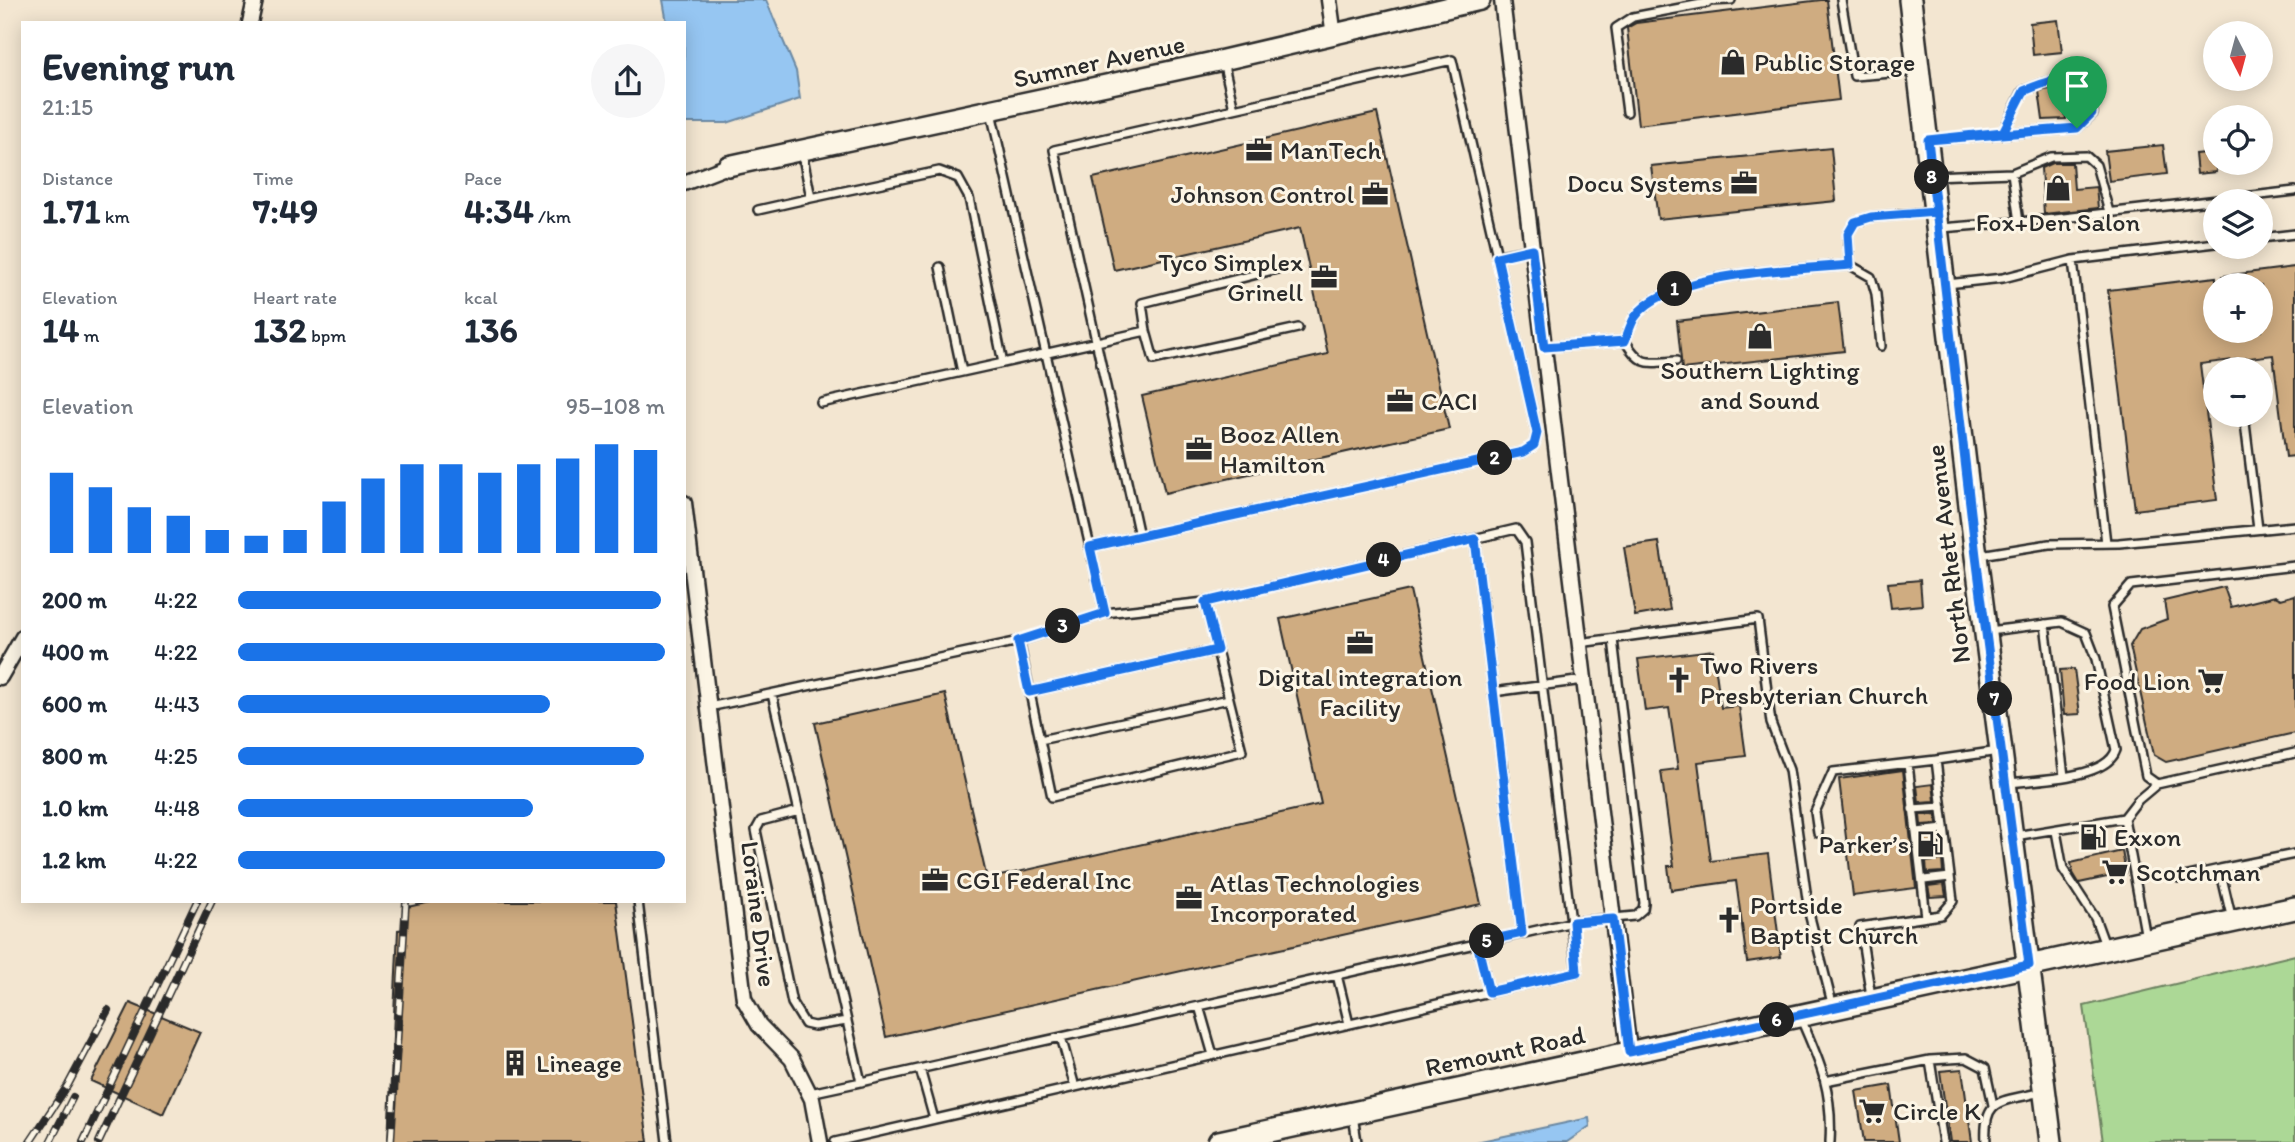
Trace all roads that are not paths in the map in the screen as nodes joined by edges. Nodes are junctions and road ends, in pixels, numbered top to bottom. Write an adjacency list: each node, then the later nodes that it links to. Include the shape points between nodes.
1 (256, 0): 9 (street)
2 (1329, 0): 10 (street)
3 (1480, 0): 10 (street, Sumner Avenue)
4 (1502, 0): 32 (street)
5 (1731, 0): 8 (lane)
6 (1841, 0): 12 (lane, via 1854,76)
7 (1910, 0): 12 (main road, North Rhett Avenue)
8 (1707, 1): 15 (lane, via 1633,17 1616,28)
9 (251, 21)
10 (1334, 36): 11 (street, Sumner Avenue)
11 (1223, 60): 13 (lane); 14 (street, Sumner Avenue)
12 (1918, 71): 17 (main road, North Rhett Avenue)
13 (1234, 108): 33 (lane, via 1452,60); 41 (lane, via 1054,150)
14 (990, 111): 18 (street, Sumner Avenue); 45 (lane)
15 (1628, 112)
16 (2003, 132): 16 (lane, via 2077,128 2092,113 2088,84 2052,79 2024,91); 17 (lane)
17 (1928, 140): 21 (main road, North Rhett Avenue)
18 (802, 151): 19 (street, Sumner Avenue); 24 (lane)
19 (728, 166): 22 (street)
20 (2012, 173): 21 (lane); 26 (lane, via 2051,157 2086,156 2096,165); 28 (lane)
21 (1932, 176): 27 (main road, North Rhett Avenue)
22 (686, 182)
23 (2295, 191): 26 (lane)
24 (811, 198): 25 (lane); 47 (lane, via 939,172 958,178 969,198)
25 (758, 210)
26 (2109, 212): 28 (lane)
27 (1937, 220): 28 (lane); 35 (lane, via 1871,217 1855,222 1848,234); 38 (main road, North Rhett Avenue)
28 (2019, 222)
29 (2295, 234): 30 (lane)
30 (2273, 237)
31 (2203, 245): 34 (lane)
32 (1532, 249): 33 (lane); 44 (street)
33 (1497, 257): 54 (lane, via 1537,433 1534,445 1523,452)
34 (2073, 260): 38 (lane, via 2003,278); 56 (lane)
35 (1850, 265): 42 (lane, via 1703,280 1677,288 1636,316); 43 (lane, via 1871,277)
36 (940, 267): 48 (lane)
37 (1284, 267): 40 (lane, via 1142,303)
38 (1945, 284): 58 (main road, North Rhett Avenue)
39 (1298, 328): 40 (lane, via 1153,360)
40 (1146, 331): 41 (lane)
41 (1095, 341): 45 (lane); 54 (lane)
42 (1625, 341): 44 (lane); 46 (lane, via 1635,358 1646,363)
43 (1881, 346)
44 (1544, 347): 67 (street)
45 (1044, 354): 47 (lane); 57 (lane)
46 (1676, 360)
47 (1003, 363): 48 (lane)
48 (962, 372): 49 (lane)
49 (821, 403)
50 (2245, 427): 53 (lane)
51 (686, 519): 76 (street, Loraine Drive)
52 (2295, 526): 53 (lane)
53 (2258, 529): 56 (lane)
54 (1139, 536): 57 (lane)
55 (1475, 539): 60 (lane); 71 (lane, via 1516,529 1525,542); 73 (lane)
56 (2106, 543): 58 (lane, via 2049,544)
57 (1090, 547): 61 (lane)
58 (1976, 556): 63 (main road, North Rhett Avenue)
59 (2295, 566): 83 (lane, via 2131,585 2112,607 2146,776)
60 (1205, 602): 61 (lane); 68 (lane)
61 (1105, 613): 66 (lane)
62 (2045, 624): 63 (lane); 82 (lane); 82 (lane, via 2062,622 2086,633 2116,750 2100,769)
63 (1986, 631): 78 (main road, North Rhett Avenue)
64 (1613, 639): 67 (lane); 104 (lane, via 1643,909 1635,916); 116 (lane, via 1758,619 1771,723 1789,770 1809,913)
65 (21, 640): 69 (street)
66 (1018, 641): 72 (lane); 74 (lane)
67 (1579, 643): 70 (street)
68 (1217, 650): 72 (lane); 75 (lane)
69 (0, 677)
70 (1584, 680): 71 (lane); 104 (street)
71 (1543, 686): 73 (lane); 106 (lane)
72 (1029, 692): 77 (lane)
73 (1493, 692): 107 (lane)
74 (772, 694): 76 (lane); 87 (lane)
75 (1229, 699): 77 (lane); 77 (lane, via 1242,751 1052,797)
76 (709, 707): 129 (street, Loraine Drive, via 744,999 759,1025 792,1059)
77 (1040, 740)
78 (2001, 751): 80 (lane); 84 (main road, North Rhett Avenue)
79 (2295, 753): 83 (lane)
80 (1936, 760): 81 (lane); 85 (lane)
81 (1908, 764): 86 (lane); 92 (lane, via 1833,772 1815,812)
82 (2064, 775): 84 (lane)
83 (2157, 783): 88 (lane)
84 (2006, 784): 93 (main road, North Rhett Avenue)
85 (1942, 807): 86 (lane); 89 (lane)
86 (1912, 809): 91 (lane)
87 (799, 811): 118 (lane); 118 (lane, via 761,821 756,830 792,1003 805,1024)
88 (2124, 818): 90 (lane); 108 (lane)
89 (1944, 829): 91 (lane); 94 (lane)
90 (2056, 831): 93 (lane); 110 (lane, via 2063,869 2095,918)
91 (1917, 832): 96 (lane)
92 (1818, 833)
93 (2014, 836): 111 (main road, North Rhett Avenue)
94 (1947, 853): 96 (lane); 98 (lane)
95 (2295, 854): 97 (lane)
96 (1921, 856): 100 (lane)
97 (2220, 869): 99 (lane); 105 (lane)
98 (1950, 877): 100 (lane); 103 (lane, via 1953,901 1941,915)
99 (2179, 878)
100 (1924, 880): 103 (lane)
101 (638, 903): 133 (lane)
102 (2295, 908): 105 (main road, Remount Road)
103 (1926, 917): 114 (lane, via 1860,927)
104 (1613, 919): 106 (lane); 121 (street)
105 (2232, 921): 108 (main road, Remount Road)
106 (1573, 922): 107 (lane); 113 (lane, via 1577,972)
107 (1522, 933): 109 (lane)
108 (2146, 938): 110 (main road, Remount Road)
109 (1477, 943): 112 (lane); 113 (lane)
110 (2106, 949): 111 (main road, Remount Road)
111 (2029, 965): 114 (main road, Remount Road); 128 (main road, North Rhett Avenue)
112 (1337, 975): 115 (lane); 119 (lane)
113 (1489, 992): 119 (lane)
114 (1872, 1000): 116 (main road, Remount Road)
115 (1199, 1006): 120 (lane); 122 (lane)
116 (1834, 1008): 117 (main road, Remount Road)
117 (1799, 1015): 121 (main road, Remount Road); 125 (lane)
118 (847, 1021): 126 (lane)
119 (1349, 1024): 122 (lane)
120 (1061, 1037): 124 (lane); 127 (lane)
121 (1629, 1052): 131 (main road, Remount Road)
122 (1213, 1055): 127 (lane)
123 (1930, 1060): 125 (lane); 130 (lane, via 1966,1058 1985,1068); 139 (lane)
124 (920, 1069): 126 (lane); 132 (lane)
125 (1825, 1081): 138 (lane, via 1832,1109)
126 (861, 1082): 129 (lane)
127 (1075, 1087): 132 (lane)
128 (2045, 1091): 130 (lane); 141 (main road, North Rhett Avenue)
129 (809, 1094): 134 (street, Loraine Drive)
130 (1993, 1105): 140 (lane, via 1984,1117)
131 (1353, 1113): 136 (main road, Remount Road); 137 (lane)
132 (934, 1119): 135 (lane)
133 (667, 1142)
134 (820, 1142)
135 (835, 1142)
136 (1219, 1142)
137 (1357, 1142)
138 (1830, 1142)
139 (1943, 1142)
140 (1986, 1142)
141 (2051, 1142)

